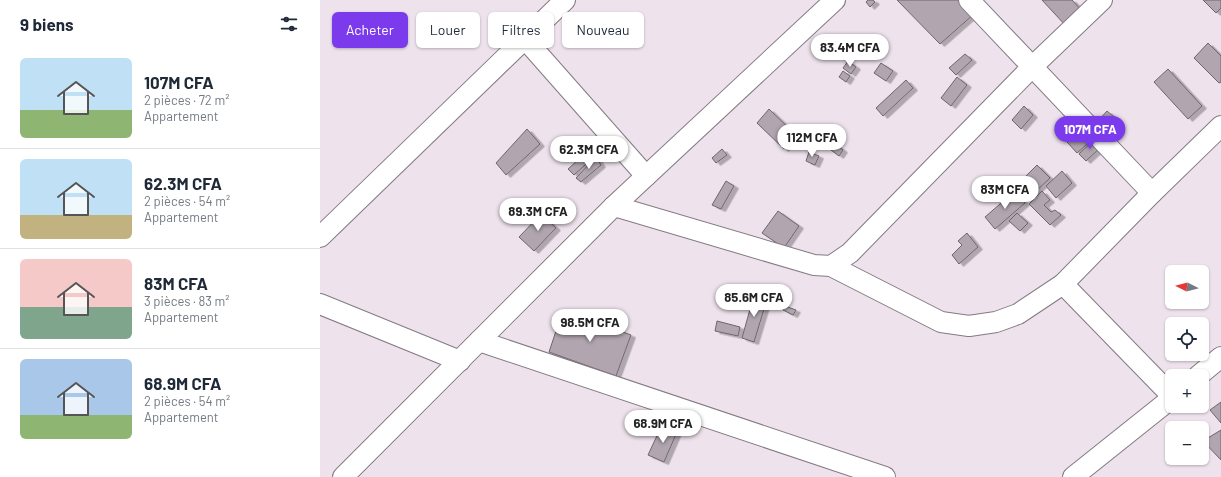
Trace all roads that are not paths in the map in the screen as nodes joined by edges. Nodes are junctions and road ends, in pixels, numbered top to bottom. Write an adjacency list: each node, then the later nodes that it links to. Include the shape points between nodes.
1 (565, 0): 5 (street)
2 (835, 0): 10 (street)
3 (969, 0): 8 (street)
4 (1102, 0): 8 (street)
5 (553, 12)
6 (516, 48): 13 (street)
7 (533, 48): 10 (street)
8 (1032, 67): 11 (street); 14 (street, via 850,253)
9 (1221, 126): 11 (street)
10 (646, 176): 12 (street)
11 (1152, 193): 15 (street)
12 (614, 206): 14 (street, via 814,265); 17 (street)
13 (320, 237)
14 (831, 266): 15 (street, via 941,322 969,326 996,322 1018,314)
15 (1063, 284): 21 (street)
16 (320, 304): 19 (street)
17 (479, 341): 19 (street); 24 (street)
18 (1221, 357): 20 (street)
19 (460, 361): 23 (street)
20 (1206, 369)
21 (1165, 390)
22 (1165, 403): 25 (street)
23 (343, 477)
24 (885, 477)
25 (1073, 477)

